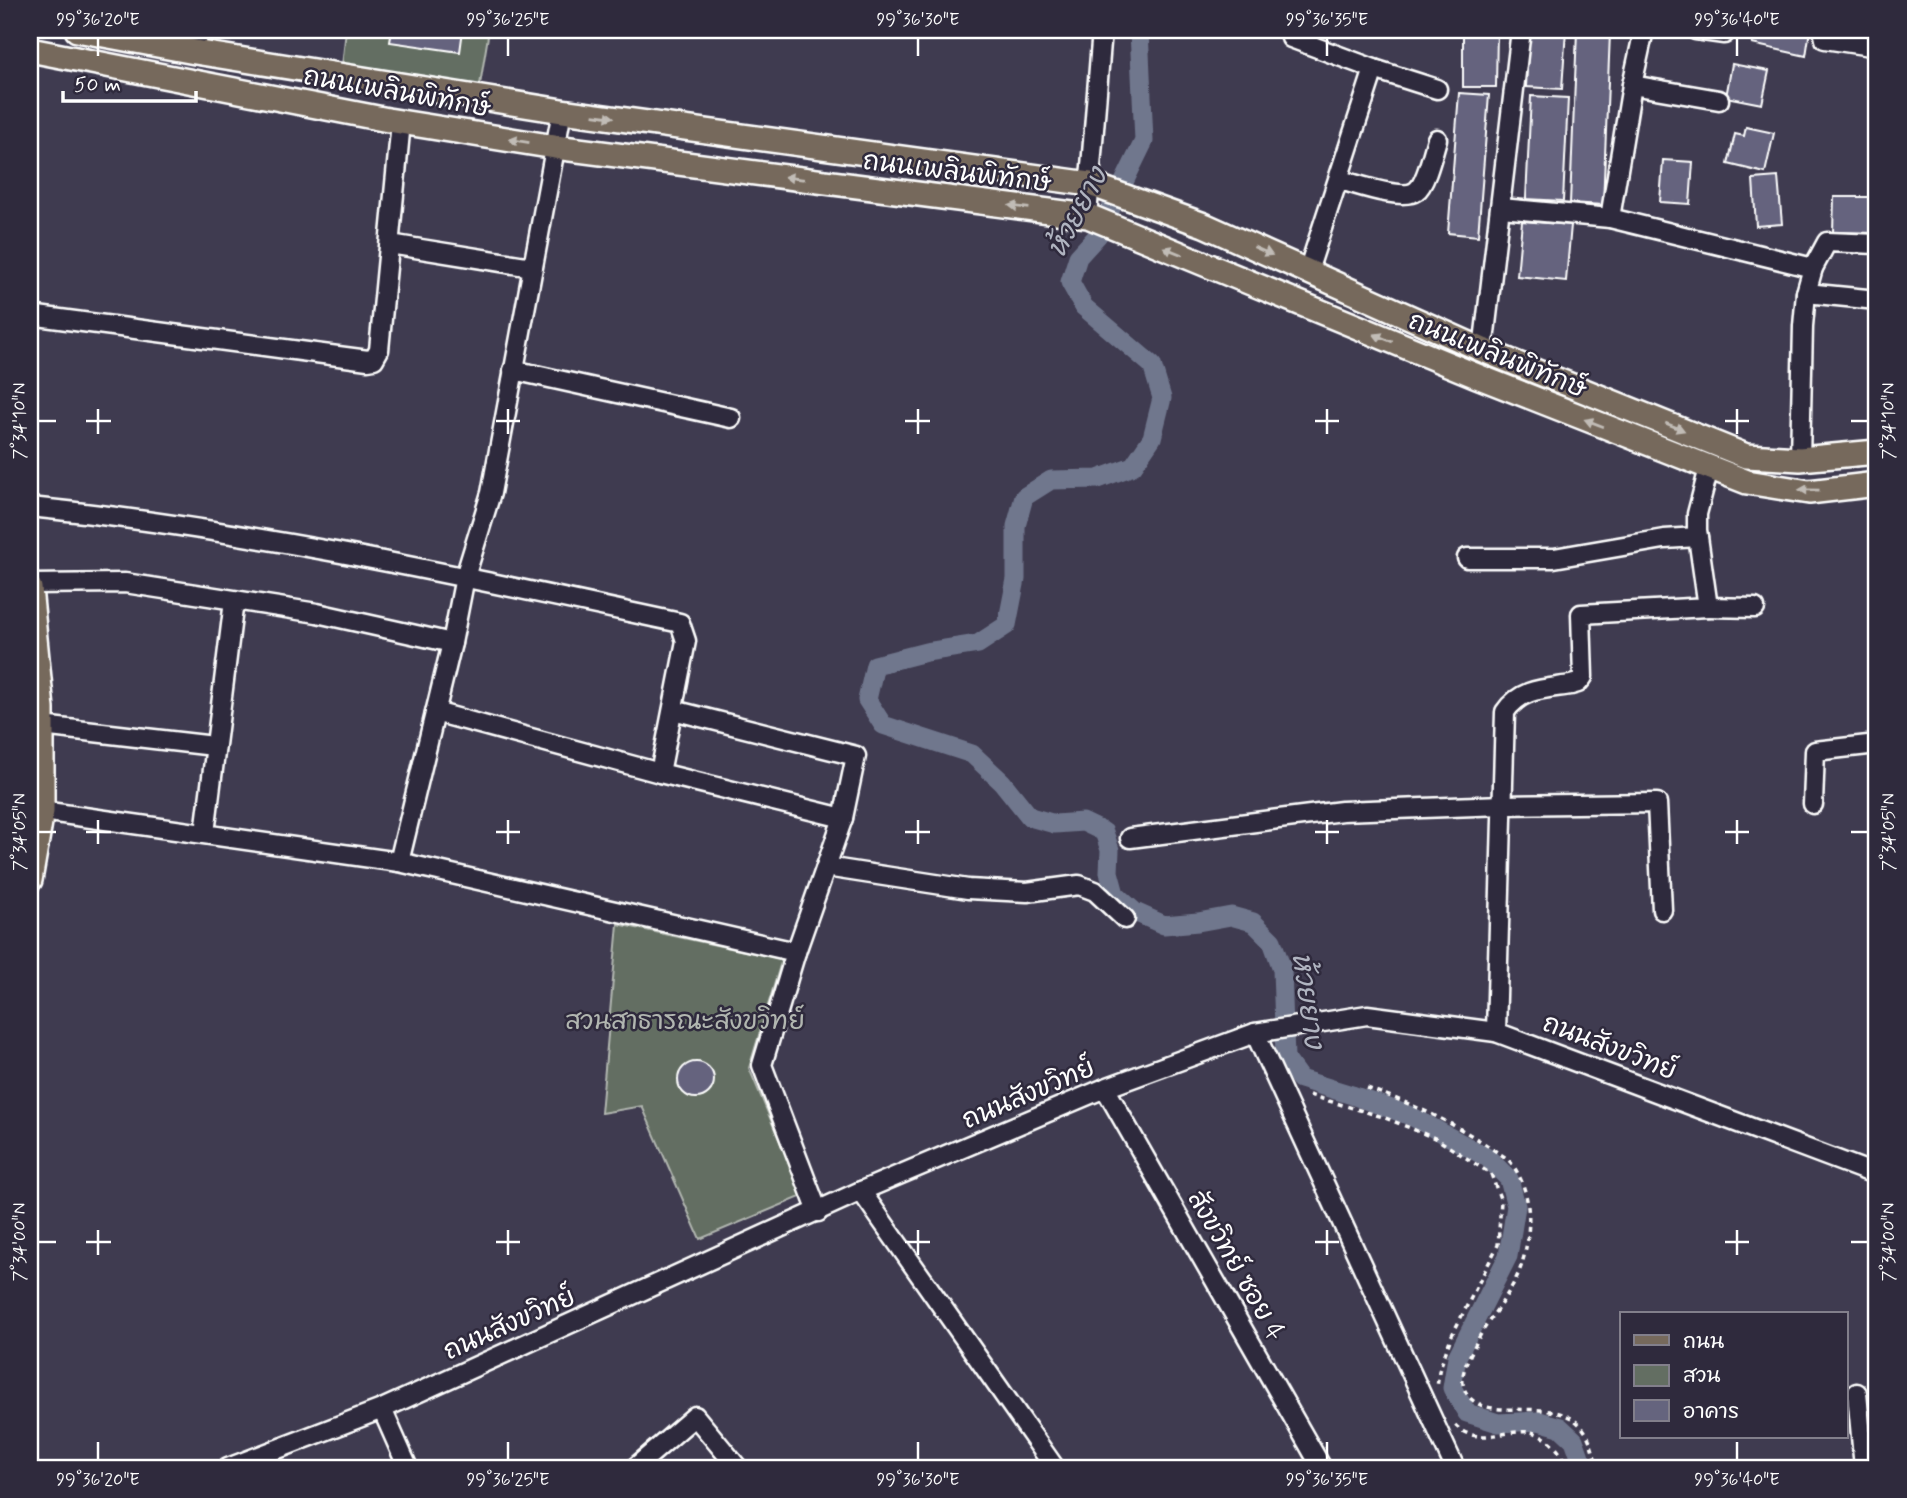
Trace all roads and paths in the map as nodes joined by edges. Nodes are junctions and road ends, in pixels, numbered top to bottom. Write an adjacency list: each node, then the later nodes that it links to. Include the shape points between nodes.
1 (77, 30): 12 (main road, ถนนเพลินพิทักษ์)
2 (199, 30): 12 (street)
3 (1101, 30): 22 (street)
4 (1521, 30): 23 (street)
5 (1644, 30): 14 (street)
6 (1696, 30): 8 (street)
7 (1822, 30): 10 (street, via 1825,39)
8 (1724, 34)
9 (1291, 38): 13 (street)
10 (1877, 47)
11 (30, 50): 18 (main road, ถนนเพลินพิทักษ์)
12 (195, 52): 17 (main road, ถนนเพลินพิทักษ์)
13 (1374, 69): 15 (street); 21 (street)
14 (1632, 85): 16 (street); 25 (street)
15 (1437, 89)
16 (1719, 100)
17 (562, 111): 20 (street); 22 (main road, ถนนเพลินพิทักษ์, one-way to 22)
18 (401, 122): 20 (main road, ถนนเพลินพิทักษ์, one-way to 18); 26 (street)
19 (1437, 139): 21 (street, via 1424,180 1418,190 1407,195)
20 (555, 147): 24 (main road, ถนนเพลินพิทักษ์, one-way to 20); 28 (street)
21 (1339, 180): 30 (street)
22 (1090, 184): 24 (street); 30 (main road, ถนนเพลินพิทักษ์, one-way to 30, via 1205,225)
23 (1502, 208): 25 (street); 34 (street)
24 (1088, 216): 39 (main road, ถนนเพลินพิทักษ์, one-way to 24)
25 (1610, 218): 29 (street)
26 (390, 244): 28 (street); 33 (street, via 379,350 374,359)
27 (1877, 244): 29 (street, via 1827,242)
28 (532, 267): 35 (street)
29 (1813, 268): 31 (street)
30 (1308, 271): 34 (main road, ถนนเพลินพิทักษ์)
31 (1806, 293): 32 (street); 38 (street)
32 (1877, 300)
33 (30, 315)
34 (1483, 350): 38 (main road, ถนนเพลินพิทักษ์, one-way to 38, via 1746,456)
35 (513, 370): 36 (street); 44 (street, via 491,493)
36 (731, 418)
37 (1877, 452): 38 (main road, ถนนเพลินพิทักษ์)
38 (1800, 459)
39 (1709, 468): 40 (main road, ถนนเพลินพิทักษ์, one-way to 39, via 1809,492 1746,482); 42 (street, via 1697,514)
40 (1877, 484)
41 (30, 507): 44 (street, via 212,532)
42 (1698, 537): 43 (street, via 1554,558); 47 (street)
43 (1467, 558)
44 (465, 577): 49 (street); 50 (street, via 680,623 686,642)
45 (30, 586): 46 (street, via 125,583); 52 (main road)
46 (234, 601): 49 (street, via 317,613); 54 (street)
47 (1709, 607): 48 (street); 57 (street, via 1581,614 1583,677 1571,685 1530,691 1505,712)
48 (1755, 607)
49 (452, 643): 51 (street)
50 (673, 710): 55 (street); 59 (street, via 856,756)
51 (435, 712): 55 (street); 62 (street)
52 (43, 726): 54 (street); 58 (main road)
53 (1877, 744): 56 (street, via 1815,751)
54 (214, 746): 60 (street)
55 (660, 773): 59 (street)
56 (1813, 804)
57 (1503, 805): 61 (street, via 1342,811); 65 (street, via 1657,803); 68 (street)
58 (42, 811): 60 (street); 64 (main road)
59 (843, 818): 63 (street)
60 (205, 833): 62 (street)
61 (1130, 838)
62 (399, 862): 67 (street)
63 (826, 867): 66 (street, via 968,890 1027,892 1079,885 1095,891); 67 (street)
64 (30, 880)
65 (1662, 910)
66 (1125, 919)
67 (796, 952): 75 (street, via 762,1065)
68 (1496, 1032): 69 (street, ถนนสังขวิทย์, via 1367,1015); 73 (street, ถนนสังขวิทย์)
69 (1255, 1033): 70 (street, ถนนสังขวิทย์); 86 (street)
70 (1105, 1088): 74 (street, ถนนสังขวิทย์); 85 (street, สังขวิทย์ ซอย 4)
71 (1367, 1088): 88 (path, via 1432,1115 1511,1161 1527,1190 1529,1228 1523,1262 1464,1369 1464,1388 1473,1401 1486,1407 1546,1409 1567,1415 1586,1432)
72 (1310, 1095): 77 (path, via 1437,1139 1490,1174 1502,1201 1499,1245 1451,1337 1439,1371)
73 (1877, 1175)
74 (862, 1191): 75 (street, ถนนสังขวิทย์); 80 (street)
75 (818, 1212): 78 (street, ถนนสังขวิทย์)
76 (1857, 1393): 89 (street)
77 (1437, 1394)
78 (382, 1409): 81 (street, ถนนสังขวิทย์); 82 (street)
79 (1454, 1423): 87 (path, via 1462,1432 1487,1437 1532,1432 1554,1444)
80 (1050, 1467)
81 (228, 1468)
82 (408, 1468)
83 (639, 1468): 84 (street, via 695,1416)
84 (738, 1468)
85 (1322, 1468)
86 (1455, 1468)
87 (1570, 1468)
88 (1598, 1468)
89 (1864, 1468)

